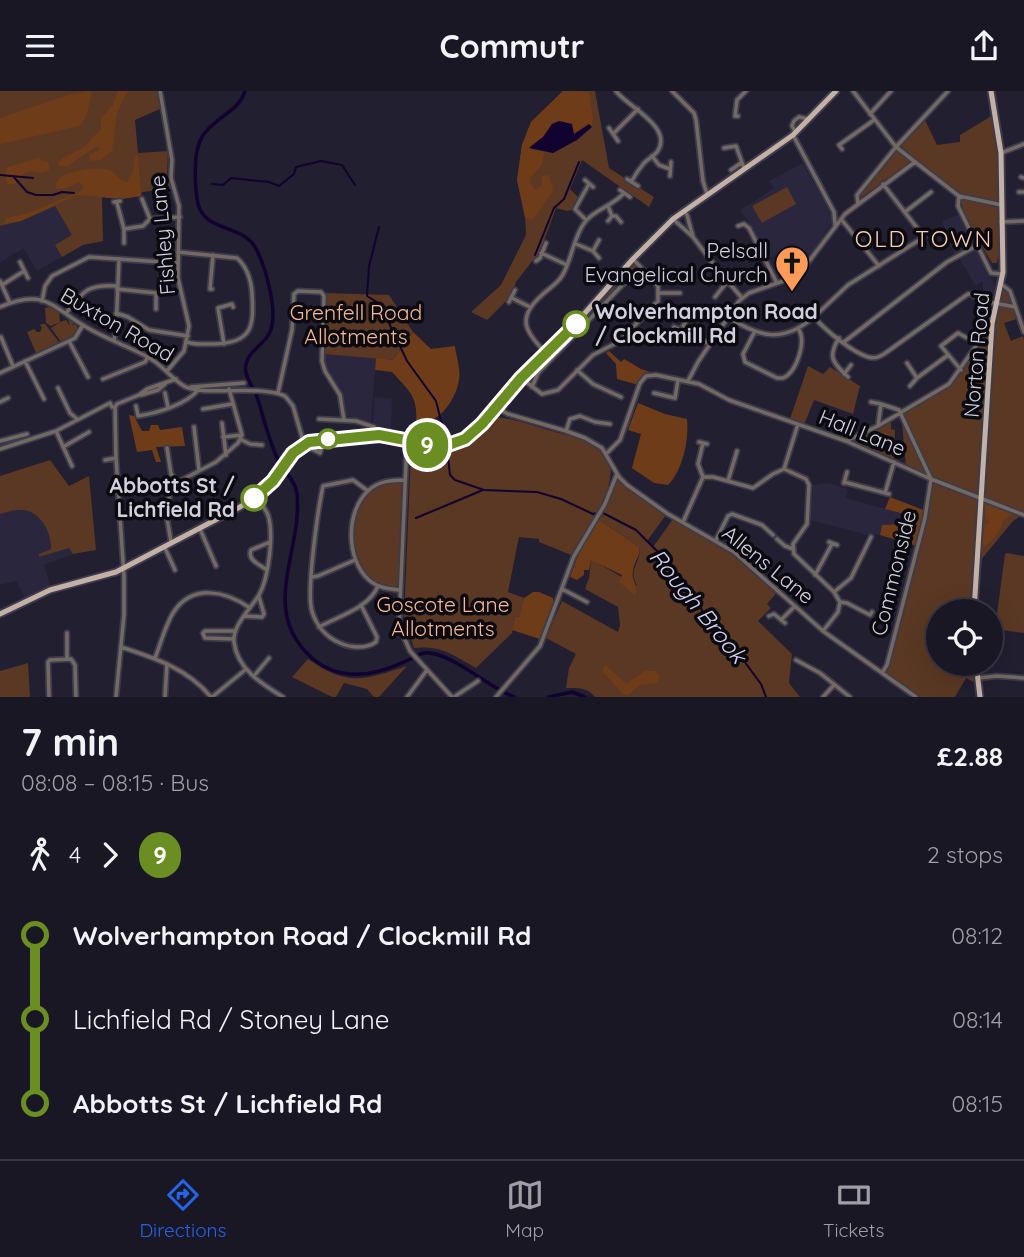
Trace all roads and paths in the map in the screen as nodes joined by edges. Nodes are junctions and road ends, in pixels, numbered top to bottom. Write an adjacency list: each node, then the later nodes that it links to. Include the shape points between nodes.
1 (160, 91): 47 (street, Fishley Lane)
2 (616, 91): 10 (street)
3 (672, 91): 35 (street, via 696,120)
4 (746, 91): 12 (street, via 735,104)
5 (836, 91): 14 (main road)
6 (853, 91): 11 (street)
7 (891, 91): 11 (street)
8 (948, 91): 20 (street)
9 (991, 91): 23 (main road, Norton Road)
10 (638, 109): 16 (street); 24 (street, via 656,127 659,137)
11 (870, 114): 13 (street)
12 (738, 115)
13 (874, 120): 20 (street); 22 (street, via 839,145)
14 (809, 121): 17 (main road); 17 (street, via 803,117 793,121)
15 (609, 128): 16 (street)
16 (613, 134): 18 (street)
17 (795, 134): 27 (main road); 44 (street)
18 (618, 141)
19 (1024, 143): 23 (street)
20 (896, 147): 26 (street); 40 (street, via 857,195)
21 (724, 148): 27 (street, via 736,146)
22 (842, 149)
23 (1001, 153): 41 (main road, Norton Road)
24 (652, 156): 28 (street); 33 (street, via 629,180)
25 (671, 162): 28 (street)
26 (915, 162): 32 (street); 36 (street)
27 (742, 165): 29 (street); 35 (main road)
28 (670, 169): 30 (street)
29 (731, 170)
30 (670, 176)
31 (585, 180): 52 (street, via 591,186 575,209)
32 (883, 184): 40 (street); 46 (street)
33 (638, 186)
34 (930, 192): 46 (street)
35 (710, 193): 43 (main road)
36 (959, 196): 41 (street); 65 (street, via 958,206)
37 (629, 197): 42 (street, via 622,191)
38 (117, 202): 59 (street)
39 (145, 202): 49 (street)
40 (858, 203): 45 (street)
41 (1002, 205): 56 (main road, Norton Road)
42 (608, 206): 48 (street); 52 (street)
43 (684, 211): 50 (main road); 60 (street)
44 (834, 212): 45 (street); 57 (street)
45 (847, 212): 51 (street)
46 (905, 212): 77 (street, via 924,236)
47 (180, 216): 49 (street); 67 (street, Fishley Lane)
48 (612, 216): 53 (street); 55 (street)
49 (150, 219): 59 (street, via 143,226)
50 (673, 219): 60 (street); 72 (main road)
51 (841, 219): 57 (street); 77 (street)
52 (586, 220): 64 (street)
53 (608, 221)
54 (1024, 221): 56 (street)
55 (621, 222)
56 (1001, 222): 80 (main road, Norton Road)
57 (835, 224): 84 (street, via 805,268)
58 (738, 227): 84 (street, via 749,228)
59 (124, 229): 61 (street)
60 (693, 237): 82 (street)
61 (123, 240)
62 (599, 240): 66 (street)
63 (546, 243): 68 (street)
64 (576, 244): 66 (street); 76 (street)
65 (978, 245): 80 (street, via 991,273); 119 (street, via 947,262)
66 (593, 251): 70 (street)
67 (177, 252): 69 (street); 75 (street, Fishley Lane)
68 (541, 253): 73 (street); 76 (street)
69 (213, 255): 87 (street); 120 (street, via 237,258 251,285 252,326 242,338)
70 (599, 258)
71 (119, 259): 75 (street); 86 (street); 93 (street, via 89,257 58,272 48,281)
72 (633, 259): 78 (street); 123 (main road)
73 (536, 261)
74 (20, 262): 79 (street)
75 (177, 263): 113 (street, Fishley Lane, via 189,319)
76 (567, 265): 98 (street, via 557,282)
77 (879, 267): 105 (street, via 848,285)
78 (643, 269): 89 (street); 143 (street, via 538,373)
79 (24, 271): 81 (street); 83 (street)
80 (1002, 274): 85 (main road, Norton Road)
81 (28, 278)
82 (728, 282): 91 (street); 92 (street)
83 (1, 283): 95 (street)
84 (777, 283): 92 (street)
85 (1000, 283): 94 (main road, Norton Road); 99 (street, via 1010,291)
86 (117, 288): 100 (street, via 156,293); 101 (street, via 101,285 88,289); 102 (street)
87 (212, 289)
88 (515, 290): 98 (street, via 511,300)
89 (660, 293): 90 (street); 130 (street, via 658,301 620,341 595,353)
90 (680, 293)
91 (715, 297)
92 (742, 297): 103 (street)
93 (42, 301): 95 (street, Buxton Road); 101 (street, Buxton Road)
94 (995, 302): 99 (street); 106 (main road, Norton Road); 119 (street, via 968,294 877,357 864,355)
95 (10, 303): 96 (street, Buxton Road)
96 (0, 307)
97 (233, 307): 120 (street, via 218,308)
98 (530, 307): 123 (street, via 527,330)
99 (1015, 307): 111 (street)
100 (156, 309)
101 (67, 312): 107 (street, Buxton Road)
102 (116, 313): 113 (street, via 149,330); 116 (street)
103 (727, 317): 112 (street); 121 (street)
104 (687, 318): 109 (street)
105 (816, 319): 110 (street); 115 (street)
106 (992, 324): 122 (street); 209 (main road, Norton Road)
107 (83, 325): 116 (street, Buxton Road); 117 (street)
108 (674, 327): 109 (street)
109 (682, 329): 121 (street)
110 (799, 330): 112 (street); 112 (street, via 803,339 792,371 783,378 745,362 744,353)
111 (1024, 331)
112 (754, 333)
113 (188, 336): 118 (street, Fishley Lane)
114 (1, 337): 129 (street)
115 (839, 338): 119 (street); 128 (street, via 834,345 834,363 846,375)
116 (114, 340): 125 (street, Buxton Road)
117 (69, 341): 126 (street); 134 (street)
118 (187, 342): 120 (street); 132 (street, Fishley Lane)
119 (844, 342)
120 (224, 344)
121 (710, 344): 140 (street)
122 (978, 344): 124 (street, via 958,333 941,346); 131 (street)
123 (546, 353): 135 (main road)
124 (948, 355): 131 (street); 136 (street)
125 (148, 357): 132 (street, Buxton Road); 137 (street)
126 (25, 361): 129 (street); 154 (street)
127 (907, 363): 136 (street)
128 (851, 365)
129 (13, 366): 133 (street)
130 (577, 370): 143 (street, via 554,392 542,394); 152 (street, via 593,384)
131 (961, 370): 165 (street, via 937,393)
132 (167, 371): 138 (street, Buxton Road)
133 (0, 373)
134 (88, 374)
135 (521, 378): 143 (street); 163 (main road)
136 (918, 378): 142 (street)
137 (103, 379)
138 (176, 379): 145 (street, Buxton Road); 194 (street, via 117,404)
139 (678, 380): 140 (street, Hall Lane); 150 (street, via 676,399); 192 (street, Hall Lane, via 646,376 620,440)
140 (688, 381): 171 (street, Hall Lane)
141 (244, 383): 145 (street)
142 (910, 386)
143 (532, 387)
144 (66, 388): 166 (street, via 59,389)
145 (189, 389): 146 (street)
146 (199, 389): 147 (street); 156 (street)
147 (229, 389): 149 (street); 158 (street)
148 (165, 393): 162 (street)
149 (278, 393): 168 (street, via 292,330 294,294 321,292 322,361 340,395); 185 (street, via 290,400)
150 (653, 393)
151 (179, 395): 156 (street)
152 (621, 397)
153 (9, 399): 155 (street)
154 (44, 399)
155 (0, 401)
156 (180, 401): 162 (street)
157 (871, 402): 159 (street)
158 (232, 404): 164 (street); 178 (street)
159 (881, 404): 165 (street); 172 (street)
160 (136, 406): 162 (street, via 138,416)
161 (112, 407): 166 (street, via 110,403)
162 (168, 407)
163 (497, 408): 175 (street); 182 (main road, via 474,432 451,444)
164 (203, 409)
165 (900, 412): 172 (street); 203 (street)
166 (77, 419): 174 (street)
167 (319, 419): 168 (street)
168 (344, 420): 176 (street, via 368,424)
169 (222, 423): 177 (street)
170 (610, 424): 175 (street, via 603,426 576,413)
171 (798, 424): 183 (street, Hall Lane); 198 (street)
172 (878, 426): 183 (street)
173 (194, 428): 199 (street)
174 (56, 431): 179 (street); 188 (street)
175 (566, 431): 192 (street)
176 (379, 435): 180 (main road); 182 (main road)
177 (223, 437): 178 (street); 193 (street)
178 (241, 437): 187 (street); 193 (street)
179 (27, 440): 181 (street, via 26,434); 190 (street)
180 (323, 440): 185 (main road); 185 (street, via 320,453)
181 (0, 441)
182 (408, 441): 204 (street)
183 (846, 441): 197 (street, Hall Lane)
184 (89, 442): 188 (street, via 87,433)
185 (307, 443): 208 (main road, via 295,450)
186 (703, 443): 202 (street, via 698,464)
187 (262, 445)
188 (63, 447): 196 (street)
189 (167, 448): 205 (street, via 171,474)
190 (0, 449)
191 (737, 452): 206 (street)
192 (607, 453): 201 (street, Allens Lane)
193 (226, 455): 199 (street)
194 (116, 458): 195 (street); 225 (street)
195 (105, 460)
196 (72, 462)
197 (894, 462): 200 (street, via 887,494 844,483); 203 (street, Hall Lane)
198 (785, 469): 206 (street, via 753,488); 220 (street, via 809,485 806,528)
199 (199, 470): 205 (street)
200 (847, 472)
201 (617, 474): 211 (street, Allens Lane); 231 (street, via 574,555)
202 (703, 477): 206 (street); 211 (street)
203 (931, 479): 209 (street, Hall Lane); 258 (street, Commonside, via 912,570)
204 (405, 480): 207 (street, via 382,483); 232 (street)
205 (177, 481): 219 (street, via 170,491)
206 (728, 481)
207 (368, 491): 222 (street, via 353,521); 229 (street, via 353,480 323,486)
208 (256, 497): 212 (main road); 217 (street, via 268,517)
209 (982, 498): 210 (street, Hall Lane); 235 (main road, Norton Road)
210 (1024, 516)
211 (683, 522): 215 (street, Allens Lane)
212 (200, 529): 219 (main road); 221 (street)
213 (771, 534): 215 (street, via 762,525 732,514)
214 (871, 537): 233 (street, via 850,578)
215 (716, 540): 239 (street, Allens Lane)
216 (780, 540): 220 (street)
217 (270, 542): 227 (street); 227 (street, via 249,554)
218 (833, 544): 228 (street)
219 (168, 546): 225 (main road); 226 (street)
220 (793, 549): 228 (street)
221 (214, 559): 223 (street); 224 (street)
222 (356, 559): 229 (street); 230 (street)
223 (208, 561)
224 (216, 566)
225 (124, 569): 242 (main road, via 50,590); 250 (street)
226 (175, 570)
227 (267, 570): 234 (street)
228 (815, 575): 233 (street)
229 (312, 577): 245 (street, via 310,602)
230 (378, 586): 232 (street); 238 (street)
231 (562, 589): 236 (street); 264 (street, via 540,646)
232 (400, 590): 257 (street, via 399,626 410,651)
233 (834, 592): 237 (street)
234 (258, 595): 240 (street); 244 (street, via 264,614)
235 (975, 599)
236 (587, 602)
237 (840, 602): 241 (street); 247 (street)
238 (361, 605): 245 (street); 245 (street, via 377,637 374,644 345,645)
239 (795, 606): 243 (street, via 783,622); 247 (street, Allens Lane)
240 (250, 608): 244 (street); 251 (street, via 219,592 190,598 175,610)
241 (872, 613)
242 (0, 614)
243 (769, 615)
244 (244, 617): 246 (street)
245 (319, 627)
246 (235, 631): 249 (street); 249 (street, via 203,633 205,638)
247 (823, 631): 258 (street, Allens Lane)
248 (67, 633): 253 (street)
249 (234, 639): 256 (street)
250 (121, 647): 251 (street); 267 (street)
251 (155, 658): 254 (street)
252 (269, 658): 259 (street)
253 (67, 659): 265 (street, via 48,662); 266 (street, via 75,665)
254 (167, 664): 268 (street); 269 (street)
255 (795, 667): 263 (street, via 797,661)
256 (246, 670): 259 (street); 269 (street)
257 (428, 670): 271 (street); 272 (street)
258 (882, 673): 275 (street, Allens Lane)
259 (254, 676): 270 (street)
260 (978, 678): 261 (street); 276 (main road)
261 (1024, 678)
262 (478, 681): 272 (street)
263 (834, 685): 273 (street); 274 (street)
264 (498, 695)
265 (49, 697)
266 (76, 697)
267 (116, 697)
268 (165, 697)
269 (211, 697)
270 (282, 697)
271 (407, 697)
272 (453, 697)
273 (823, 697)
274 (850, 697)
275 (916, 697)
276 (980, 697)

